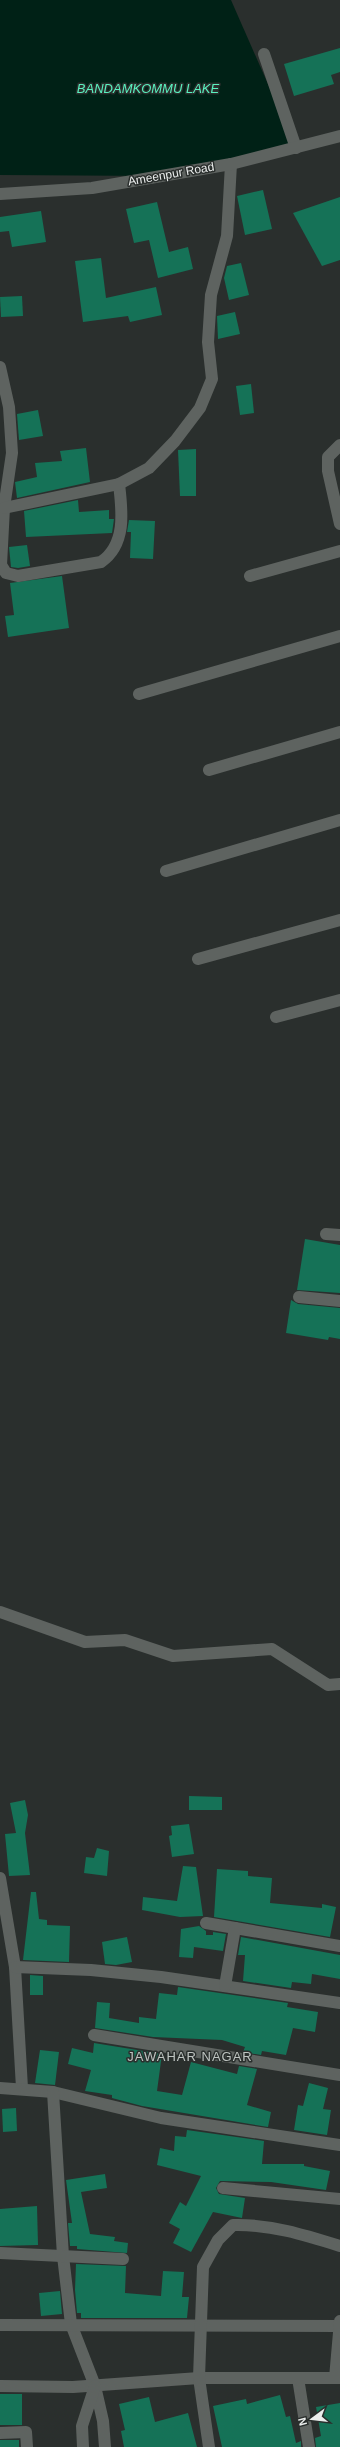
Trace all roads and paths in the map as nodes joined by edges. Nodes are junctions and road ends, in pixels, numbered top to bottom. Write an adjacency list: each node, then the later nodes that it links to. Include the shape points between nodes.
1 (264, 54): 3 (street)
2 (340, 136): 3 (street, Ameenpur Road)
3 (296, 148): 4 (street, Ameenpur Road)
4 (231, 164): 5 (street, Ameenpur Road, via 92,188); 8 (street, via 227,236 211,295 208,342 212,379 200,408 175,441 148,468)
5 (0, 194)
6 (0, 367): 9 (street, via 9,407 12,453)
7 (340, 445): 10 (street, via 328,457 328,471)
8 (119, 484): 9 (street); 9 (street, via 122,520 118,538 108,558 102,562 18,576 6,573 1,565)
9 (4, 508)
10 (340, 524)
11 (340, 551): 12 (street)
12 (250, 576)
13 (340, 636): 14 (street)
14 (139, 694)
15 (340, 732): 16 (street)
16 (209, 770)
17 (340, 820): 18 (street)
18 (166, 871)
19 (340, 920): 20 (street)
20 (198, 959)
21 (340, 1000): 22 (street)
22 (276, 1017)
23 (326, 1234): 24 (street)
24 (340, 1235)
25 (299, 1297): 26 (street)
26 (340, 1301)
27 (0, 1612): 28 (street, via 85,1642 125,1640 173,1656 272,1649 328,1685)
28 (340, 1684)
29 (0, 1878): 33 (street)
30 (206, 1923): 31 (street)
31 (235, 1928): 32 (street); 34 (street)
32 (340, 1946)
33 (15, 1967): 34 (street, via 91,1970); 39 (street)
34 (225, 1986): 35 (street)
35 (340, 2003)
36 (94, 2035): 37 (street)
37 (340, 2075)
38 (0, 2088): 39 (street)
39 (22, 2088): 40 (street)
40 (53, 2092): 41 (street, via 161,2118); 46 (street)
41 (340, 2145)
42 (223, 2188): 43 (street)
43 (340, 2199)
44 (340, 2246): 52 (street, via 300,2233 233,2225 218,2240 202,2267)
45 (0, 2254): 46 (street)
46 (63, 2256): 47 (street); 49 (street)
47 (122, 2259)
48 (340, 2321): 51 (street)
49 (71, 2324): 50 (street); 52 (street); 57 (street)
50 (0, 2325)
51 (340, 2326): 52 (street); 55 (street)
52 (201, 2327): 53 (street)
53 (199, 2378): 54 (street); 57 (street); 62 (street)
54 (298, 2378): 55 (street); 63 (street)
55 (337, 2378)
56 (0, 2386): 57 (street)
57 (95, 2386): 60 (street, via 82,2426); 61 (street)
58 (0, 2433): 59 (street, via 26,2432)
59 (27, 2447)
60 (83, 2447)
61 (106, 2447)
62 (209, 2447)
63 (309, 2447)

